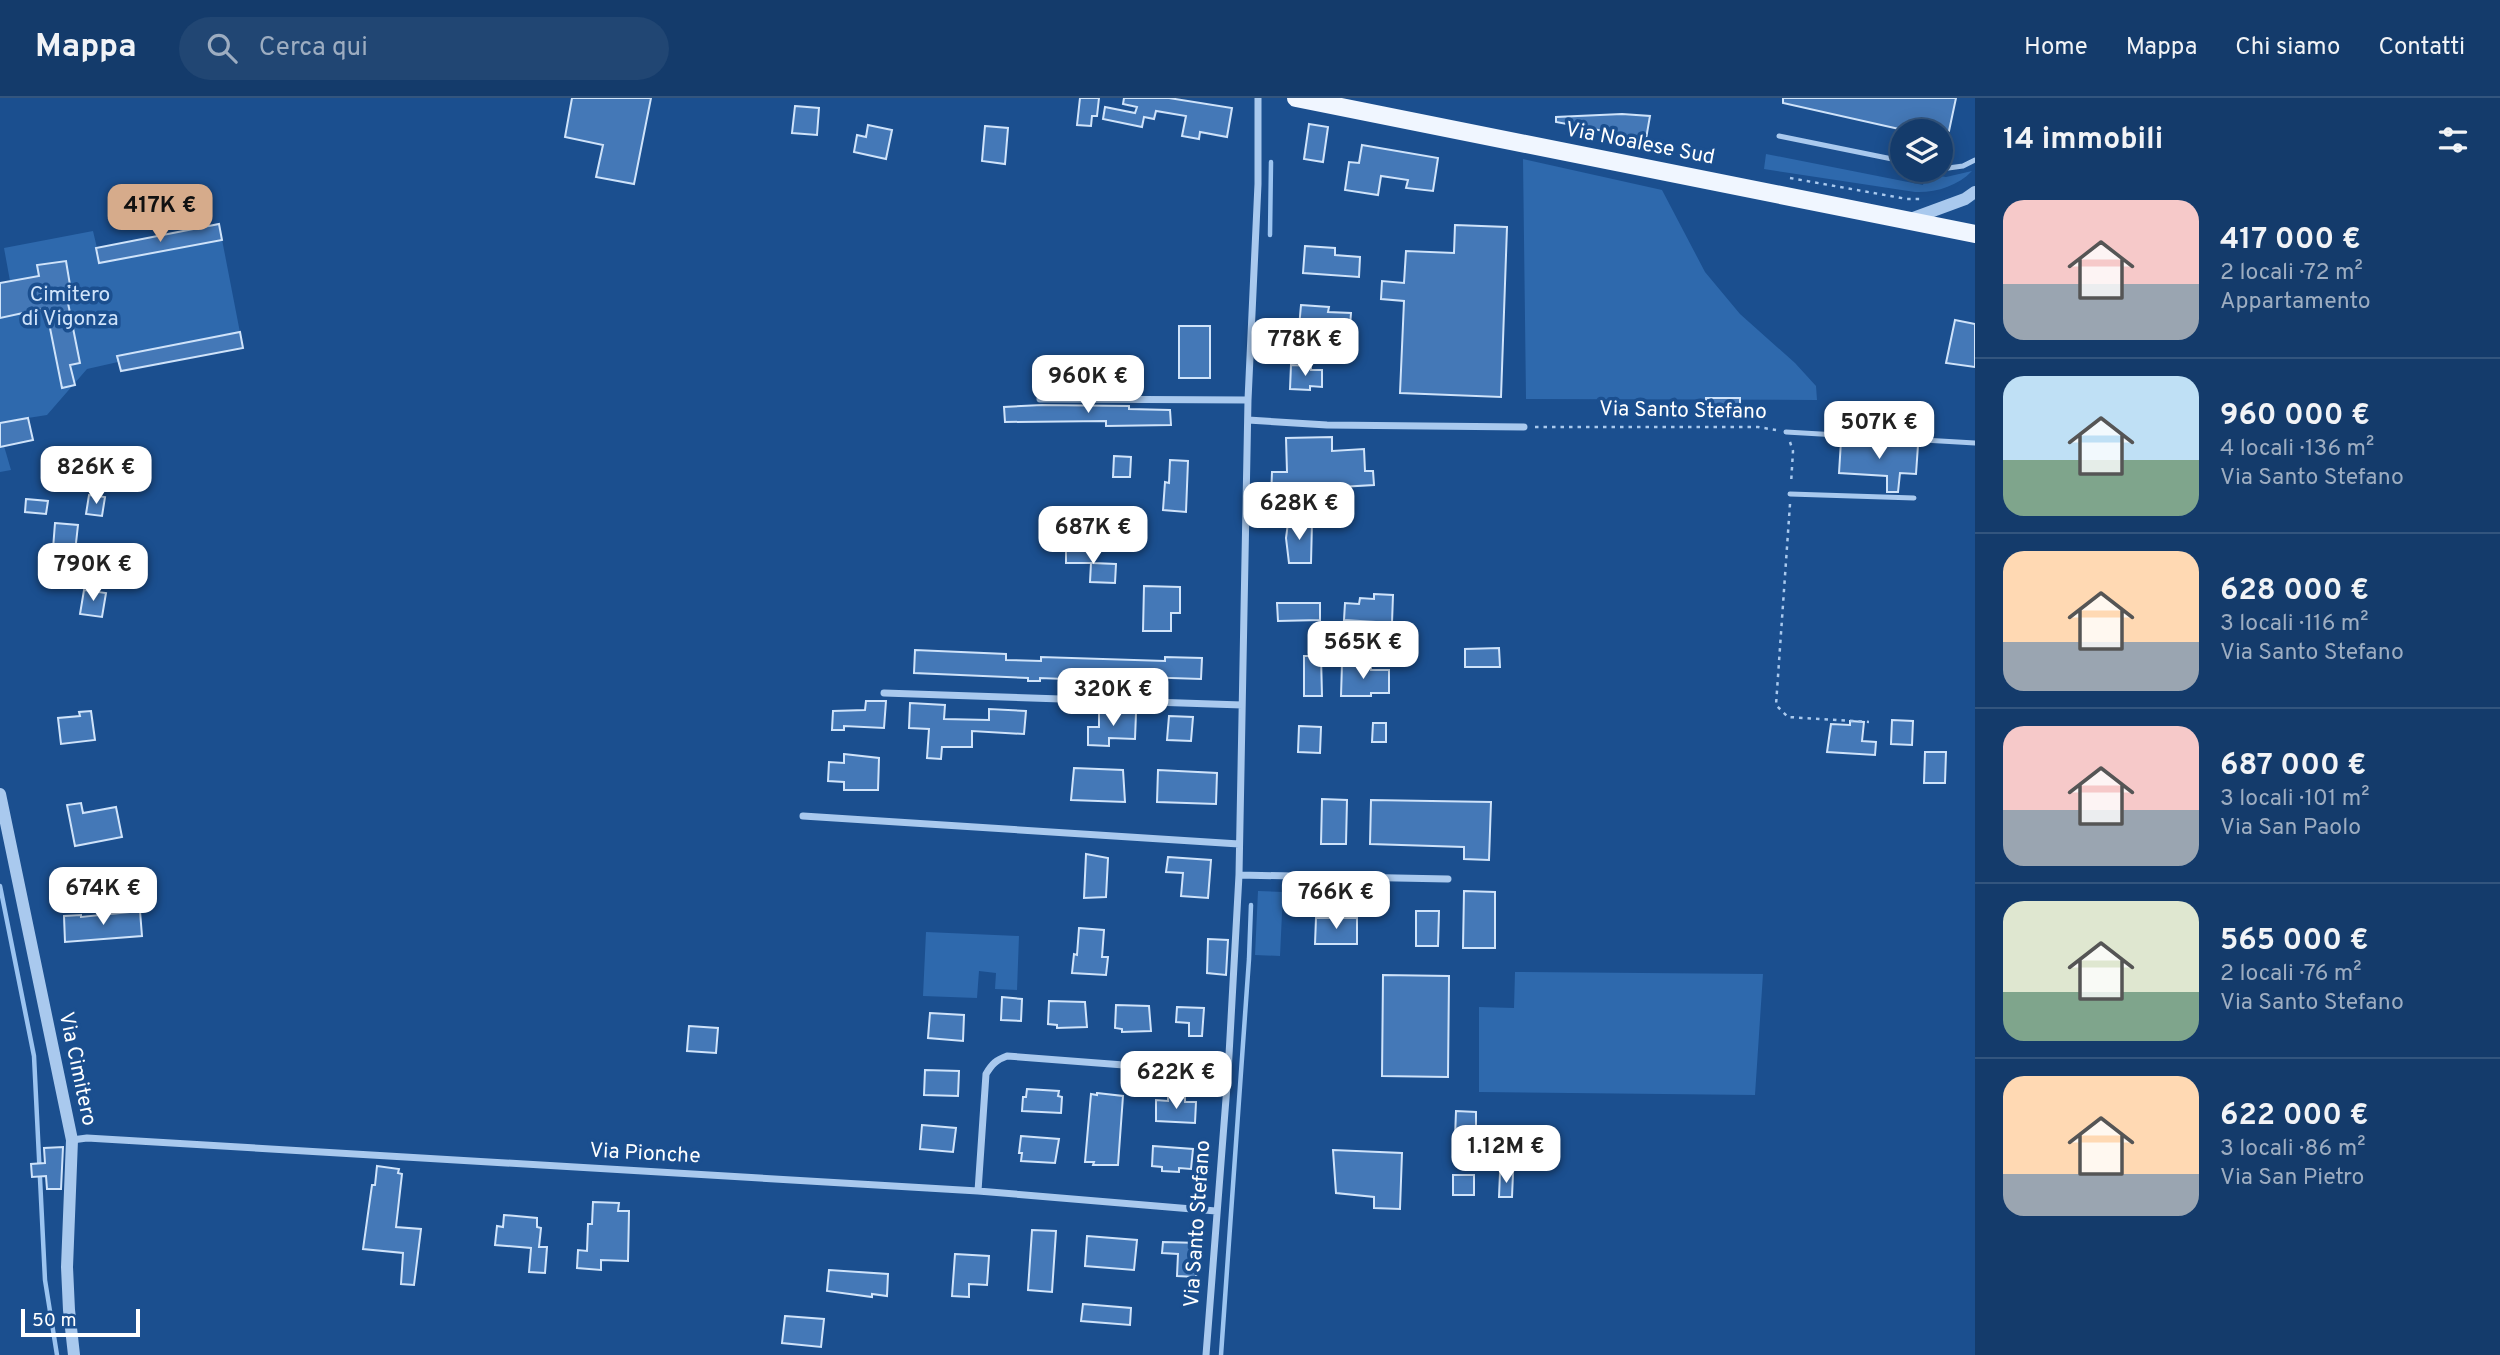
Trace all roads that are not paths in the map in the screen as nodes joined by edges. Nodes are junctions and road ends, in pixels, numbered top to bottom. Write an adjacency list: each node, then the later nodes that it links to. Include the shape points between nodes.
1 (1258, 98): 11 (street, Via Santo Stefano)
2 (1296, 98): 8 (main road, Via Noalese Sud)
3 (1779, 135): 4 (lane)
4 (1890, 158)
5 (1975, 160): 6 (lane)
6 (1953, 167)
7 (1975, 192): 8 (street)
8 (1906, 221): 9 (main road, Via Noalese Sud)
9 (1975, 234)
10 (1041, 399): 11 (street)
11 (1248, 400): 12 (street, Via Santo Stefano)
12 (1248, 420): 13 (street); 19 (street, Via Santo Stefano)
13 (1524, 427)
14 (1786, 432): 15 (lane)
15 (1975, 443)
16 (1790, 494): 17 (lane)
17 (1914, 498)
18 (884, 693): 19 (street)
19 (1242, 705): 22 (street, Via Santo Stefano)
20 (0, 794): 26 (street, Via Cimitero)
21 (803, 816): 22 (street)
22 (1240, 844): 23 (street, Via Santo Stefano)
23 (1239, 875): 24 (street); 25 (street, Via Santo Stefano)
24 (1448, 879)
25 (1228, 1073): 27 (street, via 1007,1056 998,1059 986,1074); 28 (street, Via Santo Stefano)
26 (72, 1140): 27 (street, Via Pionche); 29 (street, Via Cimitero, via 67,1267)
27 (978, 1191): 28 (street, Via Pionche)
28 (1216, 1211): 30 (street, Via Santo Stefano)
29 (74, 1355)
30 (1206, 1355)

